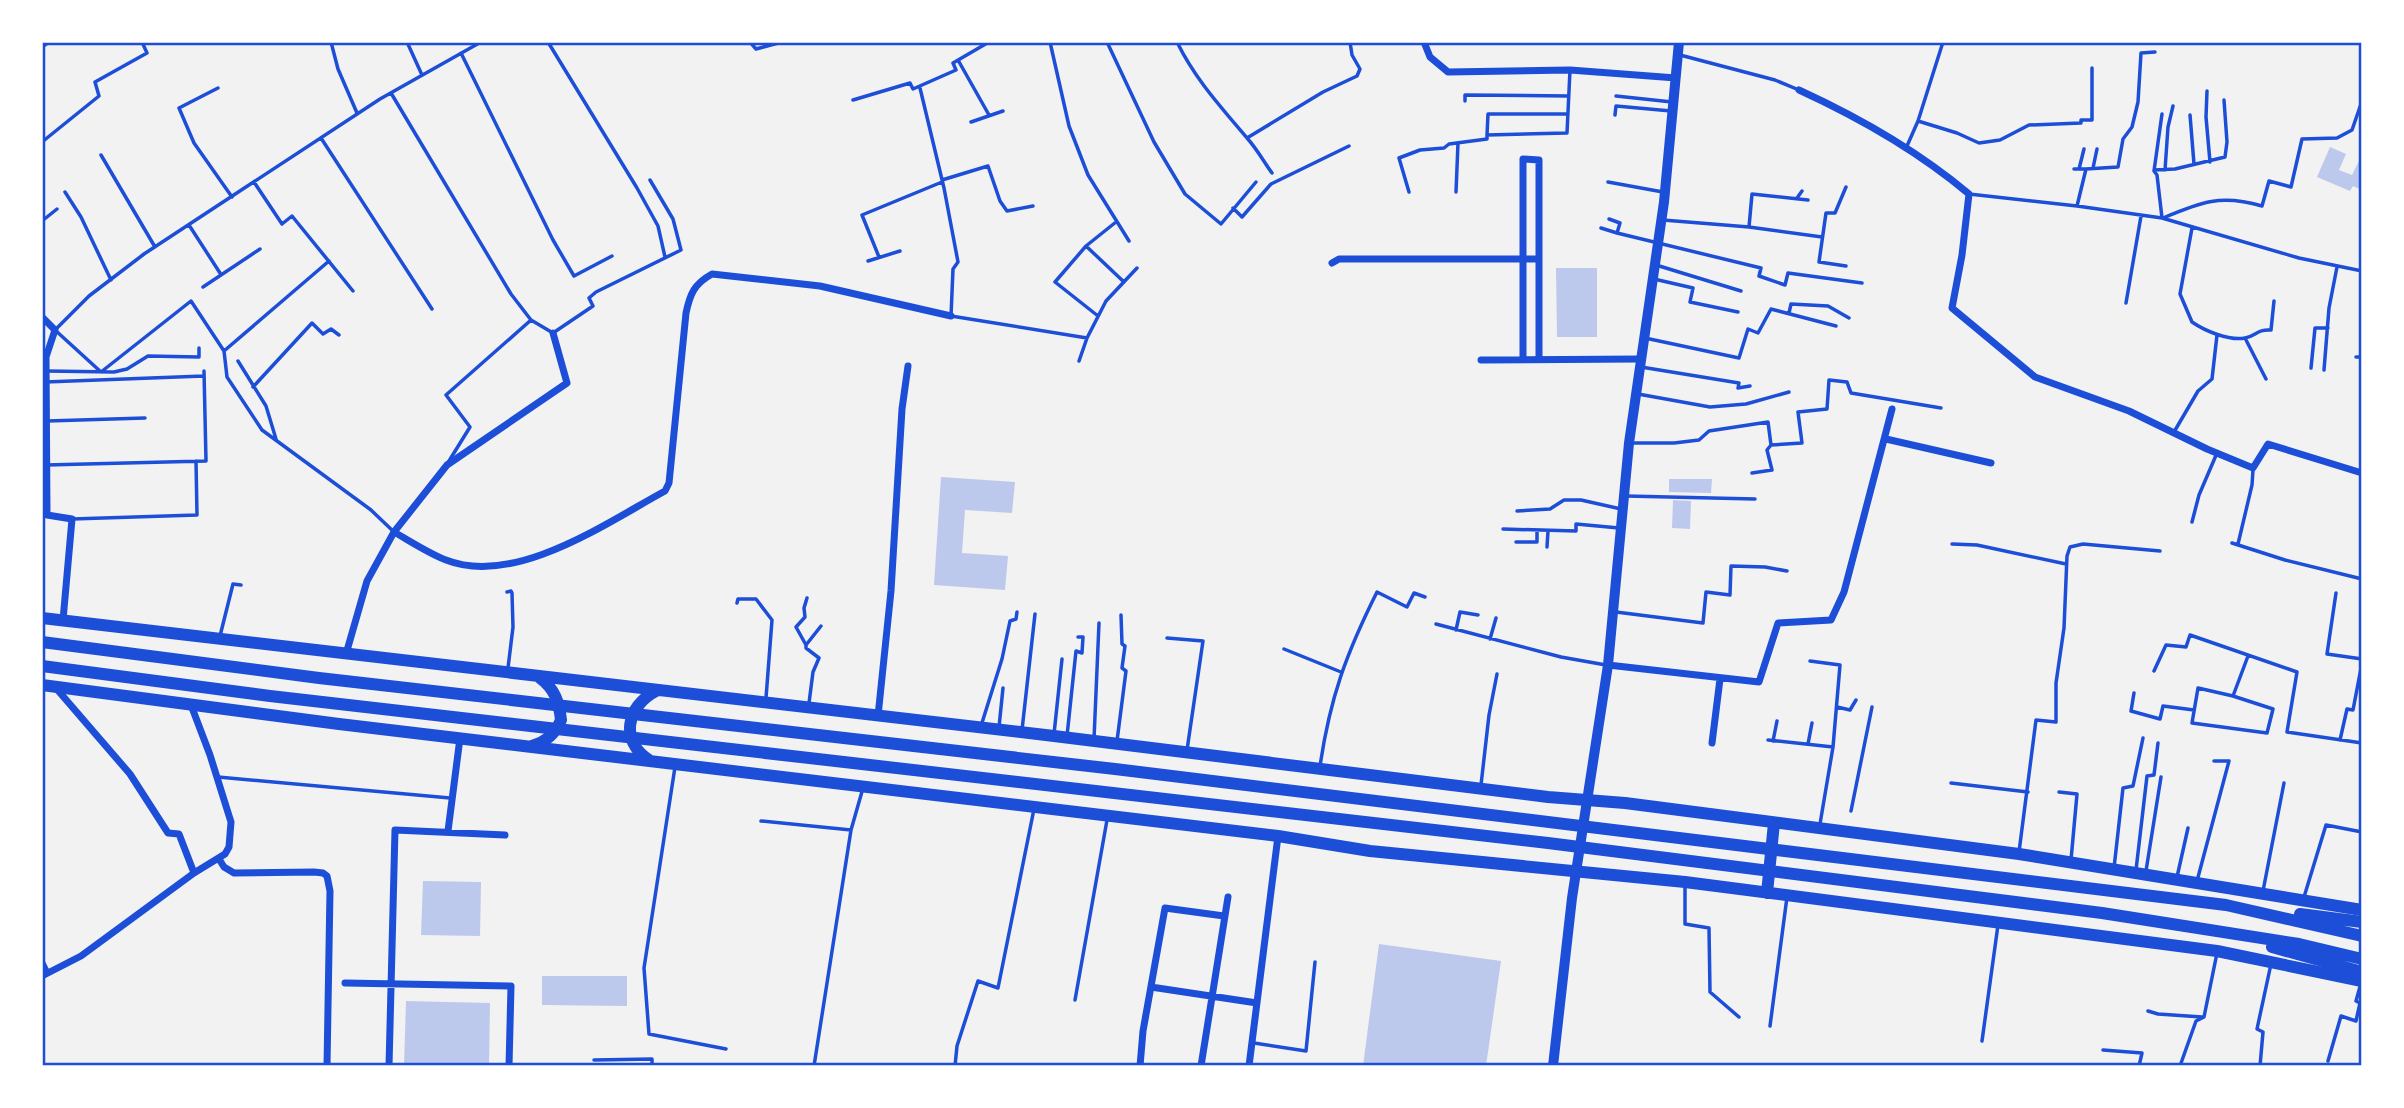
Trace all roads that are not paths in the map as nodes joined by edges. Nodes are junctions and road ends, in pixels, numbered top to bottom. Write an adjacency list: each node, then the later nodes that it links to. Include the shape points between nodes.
1 (50, 42): 17 (lane)
2 (142, 42): 51 (lane, via 147,53 96,82 99,96)
3 (331, 42): 40 (lane)
4 (407, 42): 24 (lane)
5 (481, 42): 19 (lane)
6 (548, 42): 103 (lane, via 637,188 657,226)
7 (750, 42): 8 (lane, via 755,49)
8 (782, 42)
9 (989, 42): 21 (lane)
10 (1050, 42): 89 (lane, via 1069,126 1088,175)
11 (1107, 42): 82 (lane, via 1154,142 1185,194 1221,224)
12 (1177, 42): 50 (lane, via 1212,98)
13 (1350, 42): 50 (lane, via 1360,69 1357,76)
14 (1424, 42): 23 (street, via 1430,57 1448,72)
15 (1679, 42): 20 (main road)
16 (1943, 42): 46 (lane)
17 (42, 47)
18 (2155, 52): 60 (lane, via 2141,52 2138,102 2118,167)
19 (461, 53): 24 (lane); 102 (lane, via 574,276)
20 (1678, 55): 25 (main road); 28 (lane)
21 (958, 60): 27 (lane, via 953,63 956,70); 43 (lane)
22 (2092, 68): 46 (lane, via 2092,120 2029,125 2000,140 1979,143)
23 (1570, 70): 25 (street); 31 (lane)
24 (422, 75): 30 (lane)
25 (1676, 78): 38 (main road)
26 (218, 88): 77 (lane, via 179,108 194,143)
27 (920, 88): 33 (lane, via 913,89 910,82); 66 (lane)
28 (1799, 90): 54 (street)
29 (2207, 91): 58 (lane)
30 (391, 93): 40 (lane); 132 (lane)
31 (1568, 96): 35 (lane, via 1465,95); 41 (lane)
32 (1616, 96): 38 (lane)
33 (853, 100)
34 (2224, 100): 58 (lane, via 2225,157)
35 (1465, 101)
36 (2362, 101): 85 (lane, via 2352,130 2337,138 2302,139 2291,187 2269,181 2262,206 2239,199 2202,202)
37 (2173, 106): 63 (lane)
38 (1673, 107): 44 (lane, via 1616,106); 75 (main road)
39 (1003, 111): 43 (lane)
40 (357, 114): 49 (lane)
41 (1567, 114): 48 (lane, via 1567,133); 48 (lane, via 1488,114)
42 (2162, 114): 62 (lane)
43 (989, 115): 47 (lane)
44 (1615, 115)
45 (2190, 115): 59 (lane)
46 (1918, 121): 54 (lane)
47 (971, 122)
48 (1487, 135): 52 (lane, via 1487,139)
49 (321, 138): 68 (lane); 125 (lane)
50 (1247, 138): 64 (lane)
51 (42, 142)
52 (1458, 143): 73 (lane, via 1399,158); 74 (lane)
53 (1349, 146): 82 (lane, via 1271,184 1242,217)
54 (1907, 146): 76 (street)
55 (2084, 149): 61 (lane, via 2077,169)
56 (2097, 149): 60 (lane)
57 (101, 155): 99 (lane)
58 (2210, 162): 59 (lane)
59 (2194, 164): 63 (lane)
60 (2093, 168): 61 (lane)
61 (2086, 169): 81 (lane)
62 (2154, 170): 63 (lane); 85 (lane)
63 (2165, 170)
64 (1272, 173)
65 (650, 180): 103 (lane, via 673,219 681,250)
66 (942, 181): 80 (lane, via 988,166 1007,211); 104 (lane, via 862,215); 128 (lane, via 958,262 953,269)
67 (1608, 182): 75 (lane)
68 (254, 183): 77 (lane); 107 (lane, via 282,224 292,216)
69 (1256, 183): 82 (lane)
70 (1846, 187): 95 (lane, via 1835,213 1826,213)
71 (1802, 191): 78 (lane)
72 (65, 192): 117 (lane)
73 (1409, 192)
74 (1455, 192)
75 (1665, 192): 87 (main road)
76 (1969, 194): 81 (lane); 168 (street, via 1952,308 2035,377)
77 (232, 197): 90 (lane)
78 (1797, 198): 79 (lane); 91 (lane, via 1752,194)
79 (1808, 200)
80 (1033, 206)
81 (2077, 206): 84 (lane)
82 (1233, 208)
83 (57, 209): 88 (lane)
84 (2141, 216): 85 (lane); 124 (lane)
85 (2162, 218): 93 (lane)
86 (1609, 219): 94 (lane, via 1620,223)
87 (1661, 220): 91 (lane); 97 (main road)
88 (42, 221)
89 (1116, 222): 96 (lane); 98 (lane)
90 (189, 225): 99 (lane); 115 (lane)
91 (1749, 227): 95 (lane)
92 (1601, 228): 94 (lane)
93 (2192, 228): 112 (lane); 138 (lane, via 2180,293 2192,323)
94 (1617, 233): 97 (lane)
95 (1822, 237): 111 (lane, via 1819,262)
96 (1129, 241)
97 (1657, 244): 110 (main road); 119 (lane, via 1761,268 1759,276 1785,285 1788,273)
98 (1086, 246): 118 (lane); 129 (lane, via 1055,282)
99 (155, 247): 117 (lane)
100 (260, 249): 115 (lane)
101 (900, 251): 104 (lane)
102 (612, 256)
103 (665, 257): 136 (lane, via 596,292 589,298 593,306)
104 (879, 257): 108 (lane)
105 (1523, 259): 106 (street); 106 (street, via 1523,159 1539,160); 109 (street, via 1339,259); 147 (street)
106 (1539, 259): 148 (street)
107 (330, 261): 121 (lane); 144 (lane)
108 (868, 261)
109 (1332, 263)
110 (1654, 265): 116 (main road); 122 (lane)
111 (1846, 266)
112 (2337, 267): 114 (lane); 134 (lane)
113 (1137, 268): 118 (lane)
114 (2362, 271)
115 (220, 274): 120 (lane)
116 (1651, 279): 126 (lane, via 1693,288 1690,302); 139 (main road)
117 (111, 280): 135 (lane)
118 (1124, 282): 129 (lane)
119 (1862, 283)
120 (203, 287)
121 (353, 291)
122 (1741, 291)
123 (2274, 301): 141 (lane, via 2271,330 2261,329)
124 (2126, 303)
125 (432, 309)
126 (1738, 312)
127 (1789, 313): 131 (lane, via 1791,304 1828,306); 133 (lane); 139 (lane, via 1771,309 1758,333 1748,329 1739,358)
128 (951, 316): 140 (lane); 192 (street, via 820,286 712,274 690,294 665,491 555,550 501,565 446,561)
129 (1098, 316): 140 (lane)
130 (42, 317): 135 (street)
131 (1849, 318)
132 (531, 320): 136 (lane); 177 (lane, via 446,395 470,427)
133 (1836, 326)
134 (2328, 328): 154 (lane, via 2315,328); 156 (lane)
135 (54, 330): 142 (street); 157 (lane)
136 (553, 333): 177 (street, via 567,383)
137 (339, 335): 161 (lane, via 331,329 323,334 312,323)
138 (2217, 335): 141 (lane); 168 (lane, via 2212,379 2198,391)
139 (1643, 337): 152 (main road)
140 (1087, 338): 151 (lane)
141 (2245, 338): 158 (lane)
142 (45, 346): 155 (street)
143 (199, 348): 157 (lane, via 199,356 148,356 127,369)
144 (224, 351): 157 (lane, via 191,300); 170 (lane, via 227,377 262,430)
145 (2356, 357): 146 (lane)
146 (2362, 357)
147 (1523, 359): 148 (street); 149 (street)
148 (1539, 359): 152 (street)
149 (1480, 360)
150 (238, 361): 161 (lane)
151 (1079, 361)
152 (1640, 363): 160 (lane, via 1739,383 1738,388); 163 (main road)
153 (908, 366): 252 (street)
154 (2311, 368)
155 (45, 370): 157 (lane); 159 (street)
156 (2324, 370)
157 (101, 372)
158 (2266, 379)
159 (45, 382): 167 (street); 174 (lane, via 204,374 206,461)
160 (1751, 386)
161 (253, 387): 170 (lane, via 265,406)
162 (1788, 392): 163 (lane, via 1746,404 1710,407)
163 (1636, 393): 171 (main road)
164 (1941, 408): 172 (lane, via 1851,393 1847,382 1829,380 1827,409 1798,412 1802,443)
165 (1892, 409): 169 (street)
166 (145, 418): 167 (lane)
167 (45, 421): 176 (street)
168 (2174, 432): 173 (street)
169 (1886, 439): 175 (street); 239 (street, via 1844,592 1830,620 1778,623 1759,682)
170 (276, 441): 192 (lane)
171 (1629, 443): 172 (lane, via 1699,440 1709,431 1768,422); 181 (main road)
172 (1771, 445): 179 (lane, via 1767,450 1772,470)
173 (2217, 453): 178 (street); 187 (lane)
174 (196, 461): 176 (lane); 186 (lane, via 197,515)
175 (1991, 463)
176 (46, 464): 185 (street)
177 (447, 464): 192 (street)
178 (2253, 468): 180 (street, via 2268,444); 196 (lane)
179 (1752, 473)
180 (2362, 473)
181 (1624, 496): 182 (lane); 183 (main road)
182 (1755, 499)
183 (1623, 509): 184 (lane, via 1564,500 1550,509); 188 (main road)
184 (1517, 511)
185 (45, 514): 186 (street)
186 (72, 519): 215 (street)
187 (2192, 522)
188 (1621, 528): 191 (lane, via 1576,524 1576,531); 209 (main road)
189 (1503, 529): 190 (lane)
190 (1537, 530): 191 (lane); 193 (lane, via 1536,542)
191 (1548, 531): 197 (lane)
192 (394, 532): 227 (street, via 367,581)
193 (1516, 542)
194 (2232, 542): 196 (lane)
195 (1952, 544): 199 (lane)
196 (2238, 544): 201 (lane)
197 (1547, 547)
198 (2160, 551): 199 (lane, via 2075,544)
199 (2066, 564): 281 (lane, via 2056,722 2036,720)
200 (1787, 571): 209 (lane, via 1731,566 1730,595 1706,592 1703,623)
201 (2362, 579)
202 (241, 585): 221 (lane, via 233,584)
203 (507, 592): 236 (lane, via 512,593 514,619)
204 (2336, 593): 231 (lane, via 2327,654)
205 (1425, 597): 235 (lane, via 1414,593 1407,607 1377,592)
206 (807, 598): 225 (lane, via 806,617 796,627)
207 (737, 603): 246 (lane, via 738,599 756,599 772,620)
208 (1017, 612): 255 (lane, via 1016,619 1010,621)
209 (1614, 612): 232 (main road)
210 (1035, 614): 257 (lane)
211 (1121, 615): 266 (lane, via 1122,668 1126,671)
212 (1478, 615): 219 (lane, via 1460,612)
213 (42, 618): 215 (main road)
214 (1496, 618): 223 (lane)
215 (64, 620): 221 (main road)
216 (1099, 623): 262 (lane)
217 (1436, 624): 219 (lane)
218 (821, 626): 225 (lane)
219 (1456, 630): 223 (lane)
220 (1078, 637): 258 (lane, via 1083,637 1083,653 1076,651)
221 (219, 638): 227 (main road)
222 (1167, 638): 270 (lane, via 1203,641)
223 (1490, 639): 232 (lane)
224 (42, 642): 312 (main road)
225 (806, 645): 250 (lane, via 819,658)
226 (1284, 649): 235 (lane)
227 (346, 654): 236 (main road)
228 (2248, 656): 234 (lane, via 2190,635 2186,647 2166,645); 244 (lane); 261 (lane, via 2297,672 2287,732)
229 (1062, 659): 258 (lane)
230 (1810, 661): 248 (lane, via 1840,666)
231 (2362, 661): 261 (lane, via 2353,710 2347,709)
232 (1608, 665): 239 (street); 284 (main road)
233 (42, 666): 317 (main road, via 1548,843)
234 (2154, 671)
235 (1341, 672): 274 (lane)
236 (507, 673): 238 (main road)
237 (1497, 674): 280 (lane)
238 (539, 677): 242 (main road); 268 (main road, via 556,694 561,720 552,736)
239 (1720, 679): 263 (street)
240 (48, 686): 247 (main road); 301 (street, via 130,774 167,833 179,834)
241 (1003, 688): 256 (lane)
242 (656, 691): 246 (main road); 271 (main road, via 641,702 630,723 635,748)
243 (2134, 693): 251 (lane, via 2131,711 2160,719 2163,706)
244 (2233, 696): 251 (lane, via 2198,688); 251 (lane, via 2273,709 2267,733 2192,723)
245 (1856, 700): 248 (lane, via 1850,710)
246 (765, 704): 250 (main road)
247 (191, 705): 259 (main road); 275 (street)
248 (1837, 706): 269 (lane)
249 (1872, 707): 286 (lane)
250 (808, 708): 252 (main road)
251 (2194, 710)
252 (878, 716): 255 (main road)
253 (1777, 721): 267 (lane, via 1771,741)
254 (1812, 723): 267 (lane)
255 (980, 728): 256 (main road)
256 (998, 730): 257 (main road)
257 (1022, 733): 258 (main road)
258 (1060, 737): 262 (main road)
259 (460, 738): 268 (main road); 283 (street)
260 (2143, 738): 300 (lane, via 2133,786 2123,788)
261 (2340, 740): 265 (lane)
262 (1094, 741): 266 (main road)
263 (1712, 743)
264 (2158, 743): 303 (lane, via 2154,775 2147,776)
265 (2362, 743)
266 (1117, 744): 270 (main road)
267 (1808, 744): 269 (lane)
268 (532, 746): 271 (main road)
269 (1833, 747): 290 (lane)
270 (1186, 752): 274 (main road)
271 (650, 761): 273 (main road)
272 (2214, 761): 306 (lane, via 2229,761)
273 (676, 763): 279 (main road); 339 (lane, via 644,968 649,1034)
274 (1320, 768): 280 (main road)
275 (217, 776): 283 (lane); 298 (street, via 231,822 229,846)
276 (2161, 776): 303 (lane)
277 (1951, 783): 281 (lane)
278 (2284, 783): 308 (lane)
279 (863, 786): 285 (main road); 292 (lane)
280 (1481, 787): 284 (main road)
281 (2028, 792): 297 (lane)
282 (2059, 792): 299 (lane, via 2077,794)
283 (453, 798): 293 (street)
284 (1587, 800): 289 (main road); 302 (main road)
285 (1034, 806): 287 (main road); 349 (lane, via 998,988 978,981)
286 (1851, 811)
287 (1108, 815): 296 (main road); 331 (lane)
288 (761, 821): 292 (lane)
289 (1774, 822): 290 (main road); 307 (main road)
290 (1819, 828): 297 (main road)
291 (2188, 828): 304 (lane)
292 (851, 830): 348 (lane)
293 (448, 831): 295 (street); 328 (street, via 395,830)
294 (2360, 832): 311 (lane, via 2326,825)
295 (505, 835)
296 (1278, 836): 302 (main road, via 1370,851); 332 (street)
297 (2019, 854): 299 (main road)
298 (219, 859): 301 (street); 344 (street, via 233,873 314,872 327,876)
299 (2070, 862): 300 (main road)
300 (2114, 869): 303 (main road)
301 (194, 873): 325 (street, via 81,956)
302 (1576, 873): 305 (main road); 353 (main road)
303 (2141, 874): 304 (main road)
304 (2176, 879): 306 (main road)
305 (1685, 882): 307 (main road); 334 (lane, via 1685,924 1709,928 1710,992)
306 (2196, 883): 308 (main road)
307 (1767, 893): 309 (main road)
308 (2263, 893): 311 (main road)
309 (1787, 895): 315 (main road); 336 (lane)
310 (1228, 897): 314 (street)
311 (2303, 899): 313 (main road)
312 (2226, 905): 316 (main road); 318 (main road)
313 (2362, 910)
314 (1224, 916): 329 (street, via 1166,908); 330 (street)
315 (1998, 922): 319 (main road); 337 (lane)
316 (2362, 922)
317 (2222, 933): 320 (main road); 324 (main road)
318 (2362, 936)
319 (2217, 951): 322 (main road); 335 (lane)
320 (2362, 959)
321 (1315, 962): 338 (lane, via 1306,1051)
322 (2271, 962): 326 (main road); 357 (lane, via 2257,1029 2263,1032)
323 (42, 963): 325 (street)
324 (2362, 972)
325 (45, 975)
326 (2362, 981): 342 (lane, via 2356,1021 2341,1016)
327 (345, 983): 328 (street)
328 (390, 984): 345 (street); 346 (street, via 511,986)
329 (1151, 986): 330 (street); 350 (street)
330 (1213, 996): 332 (street); 351 (street)
331 (1075, 1000)
332 (1257, 1003): 338 (street)
333 (2148, 1011): 335 (lane)
334 (1739, 1017)
335 (2204, 1017): 356 (lane, via 2196,1021)
336 (1770, 1026)
337 (1982, 1041)
338 (1252, 1043): 352 (street)
339 (726, 1049)
340 (2104, 1050): 355 (lane, via 2142,1053)
341 (594, 1060): 347 (lane, via 652,1059)
342 (2328, 1061)
343 (1769, 1065): 354 (lane)
344 (327, 1066)
345 (389, 1066)
346 (509, 1066)
347 (652, 1066)
348 (814, 1066)
349 (955, 1066)
350 (1140, 1066)
351 (1201, 1066)
352 (1249, 1066)
353 (1553, 1066)
354 (1779, 1066)
355 (2140, 1066)
356 (2180, 1066)
357 (2260, 1066)

